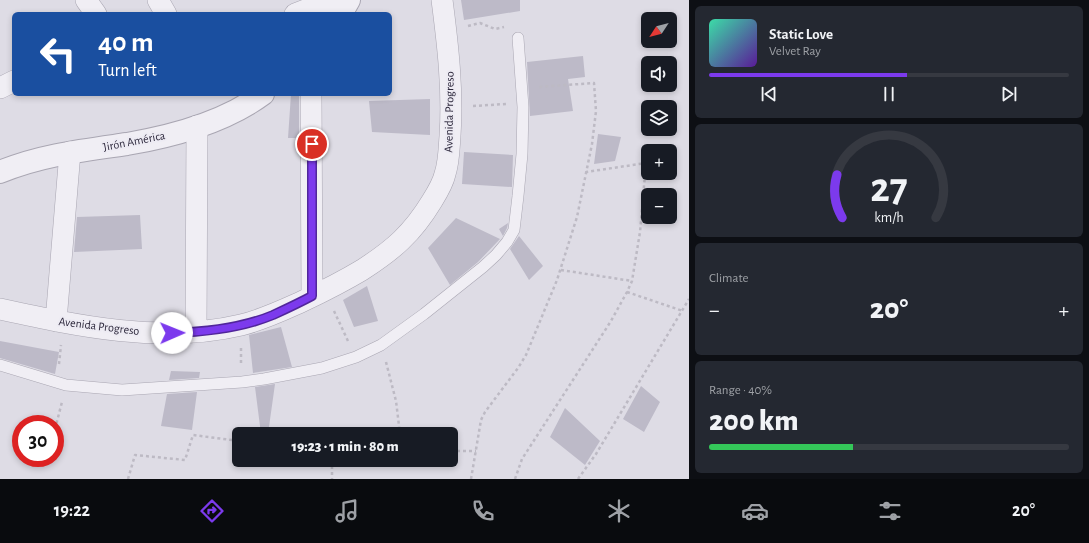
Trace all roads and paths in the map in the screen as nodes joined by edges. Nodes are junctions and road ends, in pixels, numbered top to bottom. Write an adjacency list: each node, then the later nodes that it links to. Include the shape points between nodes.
1 (86, 0): 5 (street)
2 (158, 0): 6 (street)
3 (442, 0): 8 (street, Avenida Progreso)
4 (345, 7): 7 (street, via 326,2)
5 (95, 12)
6 (165, 12)
7 (300, 12)
8 (446, 30): 9 (path, via 480,23 495,29 512,26); 16 (street, Avenida Progreso, via 451,70)
9 (518, 38): 12 (lane)
10 (12, 82): 11 (street)
11 (0, 88)
12 (522, 88): 15 (lane); 20 (path, via 594,83 596,111)
13 (260, 96): 17 (street, Jirón América, via 222,118)
14 (311, 96): 24 (street)
15 (523, 104): 16 (path); 31 (lane, via 518,196 514,230 507,242 483,267)
16 (451, 106): 24 (street, Avenida Progreso, via 446,174 437,194 420,220 406,237 382,257)
17 (198, 126): 18 (street, Jirón América, via 130,143); 30 (street)
18 (70, 152): 19 (street, Jirón América); 28 (street)
19 (0, 172)
20 (586, 172): 21 (path, via 577,217); 22 (path, via 646,163 640,232)
21 (561, 270): 22 (path); 39 (path, via 526,355 481,420)
22 (632, 281): 23 (path)
23 (627, 292): 27 (path); 45 (path, via 522,459)
24 (319, 293): 29 (street, Avenida Progreso, via 272,315); 32 (path)
25 (689, 299): 27 (path)
26 (0, 309): 28 (street, Avenida Progreso)
27 (683, 311): 46 (path, via 596,454)
28 (60, 321): 30 (street, Avenida Progreso, via 130,332); 35 (path)
29 (240, 325): 30 (street, Avenida Progreso); 34 (path)
30 (196, 332)
31 (381, 345): 32 (lane); 37 (path, via 396,401)
32 (356, 357): 34 (lane, via 322,368)
33 (0, 365): 35 (lane)
34 (242, 382): 35 (lane, via 122,390)
35 (62, 384): 36 (path)
36 (57, 415)
37 (399, 427)
38 (232, 440): 42 (path, via 193,435 185,460 135,455)
39 (476, 451): 40 (path); 44 (path)
40 (458, 452)
41 (332, 467): 43 (path)
42 (128, 479)
43 (332, 479)
44 (471, 479)
45 (515, 479)
46 (578, 479)

